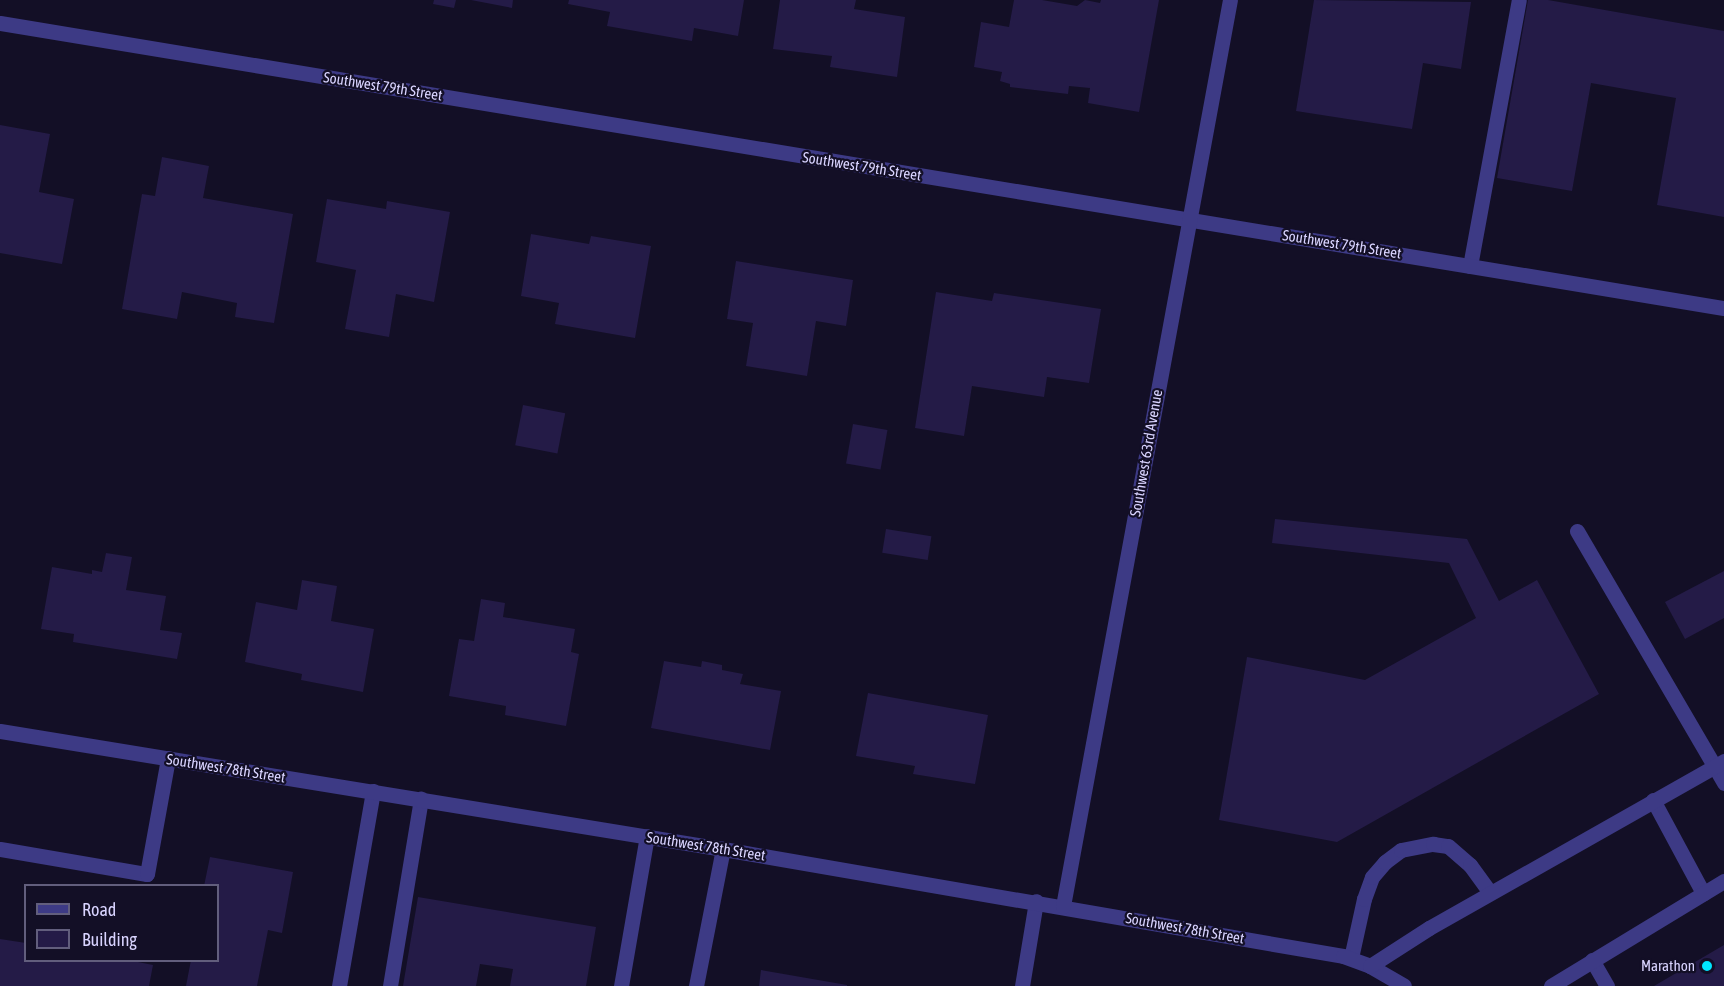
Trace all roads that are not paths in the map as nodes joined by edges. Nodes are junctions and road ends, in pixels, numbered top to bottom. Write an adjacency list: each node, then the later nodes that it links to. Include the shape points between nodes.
1 (1230, 0): 4 (street, Southwest 63rd Avenue)
2 (1519, 0): 5 (street)
3 (0, 23): 4 (street, Southwest 79th Street)
4 (1189, 220): 5 (street, Southwest 79th Street); 22 (street, Southwest 63rd Avenue)
5 (1470, 266): 6 (street, Southwest 79th Street)
6 (1724, 308)
7 (1577, 531): 10 (street)
8 (0, 731): 9 (street, Southwest 78th Street)
9 (168, 758): 12 (street, Southwest 78th Street); 16 (street, via 147,874)
10 (1719, 764): 11 (street); 14 (street)
11 (1724, 783)
12 (373, 791): 13 (street, Southwest 78th Street); 26 (street)
13 (421, 799): 15 (street, Southwest 78th Street); 27 (street)
14 (1653, 800): 19 (street); 20 (street)
15 (647, 836): 17 (street, Southwest 78th Street); 28 (street)
16 (0, 849)
17 (723, 849): 21 (street, Southwest 78th Street); 29 (street)
18 (1724, 881): 20 (street)
19 (1490, 892): 23 (street, via 1464,859 1448,846 1433,844 1401,850 1372,877); 25 (street)
20 (1703, 893): 24 (street)
21 (1036, 902): 22 (street, Southwest 78th Street); 30 (street)
22 (1064, 906): 23 (street, Southwest 78th Street)
23 (1351, 958): 25 (street, Southwest 78th Street)
24 (1592, 960): 32 (street); 33 (street)
25 (1370, 966): 31 (street, Southwest 78th Street)
26 (339, 986)
27 (390, 986)
28 (621, 986)
29 (696, 986)
30 (1022, 986)
31 (1404, 986)
32 (1551, 986)
33 (1607, 986)

